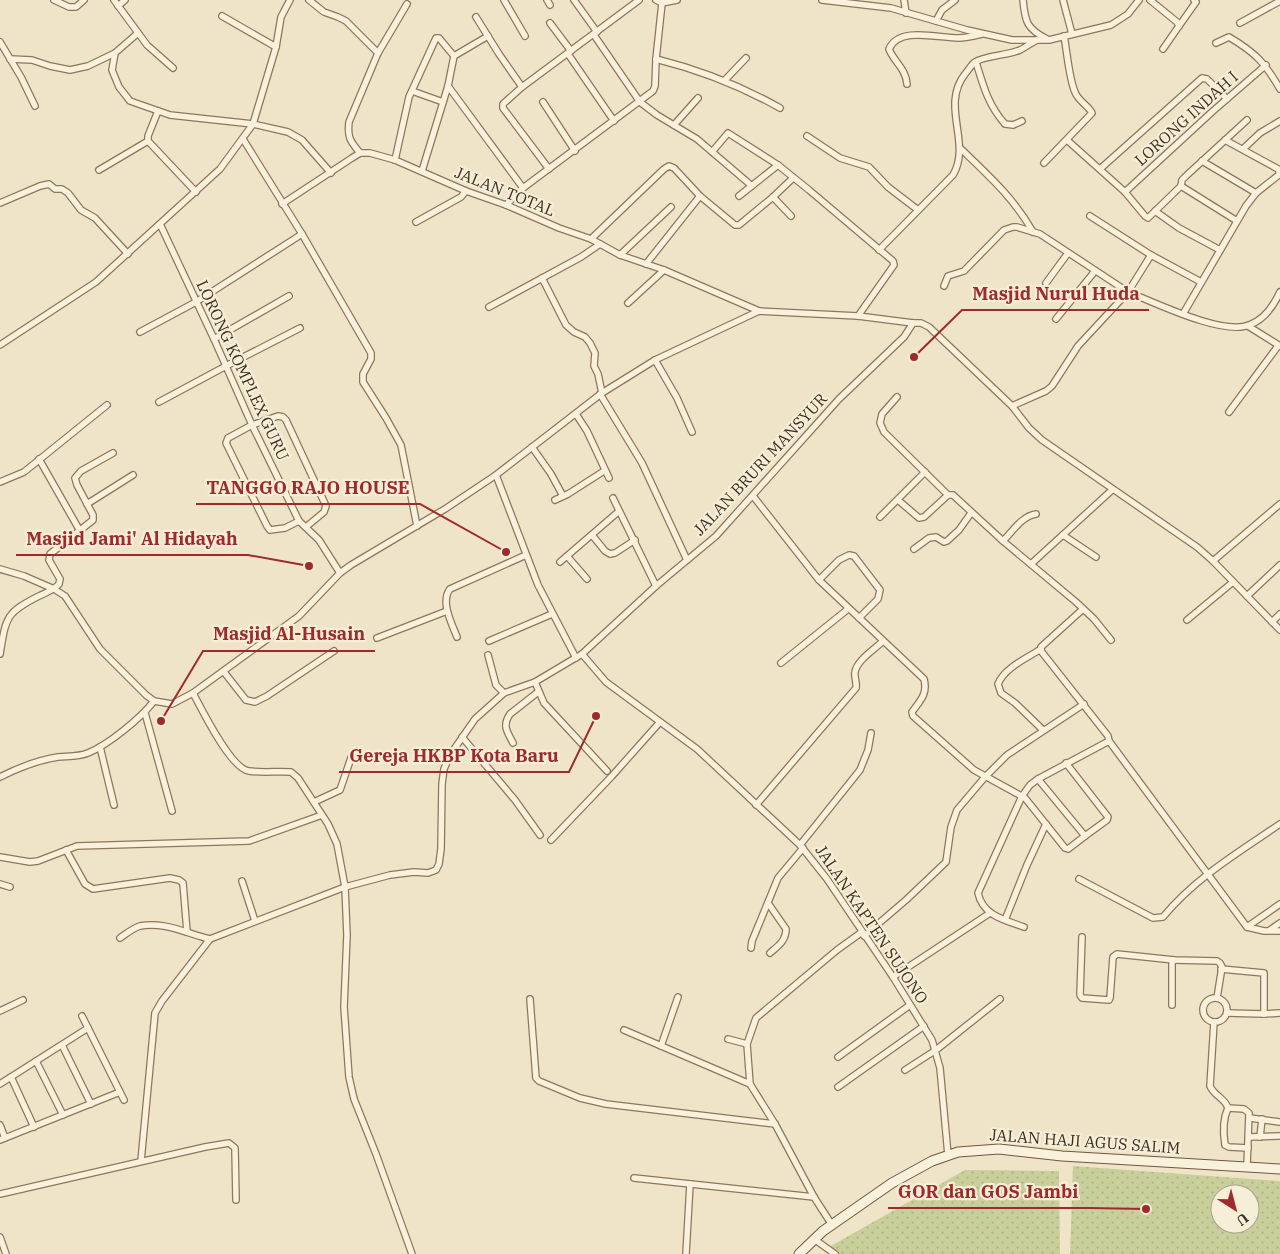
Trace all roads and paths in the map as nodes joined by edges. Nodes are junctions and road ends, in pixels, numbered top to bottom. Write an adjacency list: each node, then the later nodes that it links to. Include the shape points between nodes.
1 (54, 0): 2 (street, via 76,8)
2 (84, 0)
3 (114, 0): 23 (street)
4 (125, 0): 23 (street)
5 (290, 0): 42 (street, via 281,17)
6 (309, 0): 45 (street, via 324,12 346,21)
7 (504, 0): 36 (street)
8 (574, 0): 32 (street)
9 (639, 0): 32 (street)
10 (656, 0): 21 (street)
11 (677, 0): 21 (street)
12 (822, 0): 24 (street, via 891,8)
13 (904, 0): 24 (street)
14 (955, 0): 27 (street, via 942,10)
15 (1023, 0): 39 (street, via 1029,27)
16 (1064, 0): 34 (street)
17 (1139, 0): 34 (street, via 1128,14 1111,25)
18 (1150, 0): 30 (street)
19 (1194, 0): 30 (street, via 1194,7)
20 (1280, 1): 29 (street)
21 (662, 3): 49 (street)
22 (407, 4): 45 (street)
23 (118, 6): 31 (street)
24 (906, 13): 27 (street)
25 (222, 16): 42 (street)
26 (476, 17): 35 (street)
27 (936, 21): 33 (street)
28 (550, 23): 46 (street)
29 (1240, 23)
30 (1179, 26): 43 (street)
31 (138, 33): 44 (street); 53 (street)
32 (595, 34): 46 (street); 64 (street)
33 (984, 34): 38 (street, via 1012,40); 55 (street, via 960,38 914,34 898,38 889,49 907,76)
34 (1072, 34): 37 (street)
35 (488, 36): 47 (street); 57 (street)
36 (525, 36)
37 (1064, 36): 39 (street); 76 (street, via 1074,91 1092,113)
38 (1037, 40): 39 (street); 51 (street, via 1020,50)
39 (1049, 40)
40 (0, 42): 50 (street)
41 (1216, 43): 52 (street, via 1229,38 1248,48)
42 (276, 47): 72 (street)
43 (1163, 49)
44 (115, 53): 50 (street, via 88,66 70,70 32,60); 67 (street, via 112,70 119,87 130,101)
45 (378, 53): 83 (street, via 349,122 351,143)
46 (569, 53): 57 (street); 71 (street)
47 (454, 56): 56 (street); 59 (street, via 436,38)
48 (746, 58): 54 (street)
49 (656, 59): 54 (street); 64 (street, via 655,86)
50 (10, 60): 65 (street)
51 (976, 62): 69 (street, via 990,105 998,116 1005,124 1014,125); 79 (street, via 959,82 955,96)
52 (1266, 66): 58 (street); 61 (street, LORONG INDAH I)
53 (173, 68)
54 (725, 80): 66 (street)
55 (908, 84)
56 (448, 86): 62 (street); 96 (street)
57 (522, 87): 88 (street, via 507,99 503,108)
58 (1280, 89)
59 (412, 90): 62 (street); 84 (street)
60 (698, 98): 73 (street)
61 (1227, 99): 90 (street, via 1202,78); 99 (street, LORONG INDAH I)
62 (443, 102): 91 (street)
63 (543, 102): 81 (street)
64 (640, 102): 71 (street); 73 (street)
65 (35, 106)
66 (780, 108)
67 (158, 111): 72 (street); 78 (street)
68 (1247, 120): 77 (street)
69 (1022, 121)
70 (1280, 121): 80 (street)
71 (614, 122): 81 (street)
72 (253, 124): 75 (street); 92 (street, via 288,132 302,140)
73 (674, 125): 82 (street)
74 (807, 136): 108 (street, via 840,158 869,167 888,187)
75 (242, 139): 98 (street, via 220,169); 105 (street)
76 (1067, 140): 86 (street); 90 (street)
77 (1225, 140): 80 (street); 85 (street)
78 (148, 141): 89 (street); 98 (street)
79 (960, 148): 108 (street, via 958,166 953,175); 115 (street, via 1007,193)
80 (1243, 149): 100 (street, via 1280,172)
81 (575, 151): 88 (street)
82 (712, 152): 87 (street, via 728,134); 94 (street)
83 (360, 153): 84 (street, JALAN TOTAL); 92 (street)
84 (395, 160): 91 (street, JALAN TOTAL)
85 (1202, 161): 95 (street, via 1182,180); 100 (street)
86 (1044, 163)
87 (778, 165): 93 (street); 94 (street)
88 (549, 169): 96 (street)
89 (99, 170)
90 (1100, 170): 99 (street)
91 (422, 171): 97 (street, JALAN TOTAL)
92 (331, 173): 105 (street)
93 (793, 178): 103 (street); 119 (street)
94 (752, 186): 102 (street)
95 (1181, 186): 109 (street); 112 (street)
96 (523, 188): 106 (street)
97 (466, 191): 106 (street, JALAN TOTAL); 113 (street)
98 (196, 192): 114 (street)
99 (1126, 192): 109 (street, via 1146,218)
100 (1256, 193): 112 (street)
101 (700, 196): 103 (street, via 735,225); 117 (street, via 669,166); 125 (street)
102 (739, 196)
103 (773, 197): 110 (street)
104 (0, 203): 122 (street, via 40,186 49,184 62,189)
105 (282, 204): 116 (street)
106 (506, 206): 117 (street, JALAN TOTAL)
107 (671, 207): 123 (street)
108 (918, 210): 119 (street)
109 (1155, 211): 120 (street)
110 (791, 216)
111 (1090, 216): 124 (street)
112 (1238, 221): 120 (street)
113 (416, 222)
114 (160, 224): 122 (street); 135 (street, LORONG KOMPLEX GURU)
115 (1033, 232): 121 (street); 131 (street, via 1017,227 1004,230 964,272 948,276)
116 (302, 234): 135 (street); 183 (street, via 371,353 363,382 400,445)
117 (592, 239): 118 (street, JALAN TOTAL)
118 (600, 244): 123 (street, JALAN TOTAL); 128 (street)
119 (879, 250): 140 (street, via 894,265)
120 (1220, 250): 129 (street)
121 (1068, 253): 127 (street); 130 (street)
122 (128, 254): 147 (street, via 96,282)
123 (620, 255): 125 (street, JALAN TOTAL)
124 (1151, 255): 129 (street); 132 (street)
125 (646, 264): 126 (street, JALAN TOTAL)
126 (664, 270): 136 (street); 138 (street, JALAN TOTAL)
127 (1095, 271): 132 (street); 141 (street)
128 (542, 278): 137 (street); 151 (street, via 566,325 590,343 595,353 594,366)
129 (1201, 282): 139 (street)
130 (1046, 283)
131 (944, 286)
132 (1128, 292): 139 (street); 155 (street, via 1078,346 1052,386)
133 (1280, 292): 143 (street, via 1260,320)
134 (289, 296): 146 (street)
135 (196, 302): 145 (street); 146 (street, LORONG KOMPLEX GURU)
136 (628, 303)
137 (489, 307)
138 (759, 311): 140 (street); 149 (street)
139 (1184, 314): 143 (street, via 1230,327)
140 (858, 316): 142 (street)
141 (1056, 319)
142 (913, 323): 155 (street, via 921,323 937,333); 172 (street, JALAN BRURI MANSYUR, via 904,337 840,399)
143 (1248, 326): 148 (street)
144 (300, 328): 150 (street)
145 (140, 332)
146 (214, 339): 150 (street, LORONG KOMPLEX GURU)
147 (0, 344)
148 (1279, 346): 156 (street)
149 (655, 360): 151 (street); 159 (street)
150 (226, 366): 153 (street); 158 (street, LORONG KOMPLEX GURU)
151 (601, 394): 157 (street); 194 (street, via 642,463)
152 (897, 397): 164 (street, via 882,414 880,423 884,432)
153 (159, 402)
154 (106, 404): 162 (street)
155 (1012, 406): 169 (street, via 1042,440)
156 (1230, 412)
157 (576, 414): 160 (street); 163 (street)
158 (252, 425): 182 (street, LORONG KOMPLEX GURU); 182 (street, via 226,440 244,484 270,530); 184 (street, via 278,416 286,420 326,506 324,512)
159 (692, 432)
160 (532, 447): 166 (street); 171 (street)
161 (113, 453): 176 (street, via 81,471 76,478)
162 (39, 459): 168 (street, via 24,472); 185 (street)
163 (604, 471): 167 (street); 171 (street)
164 (925, 472): 170 (street); 175 (street)
165 (133, 475): 176 (street)
166 (496, 475): 183 (street); 191 (street, JALAN KAPTEN SUJONO)
167 (608, 478)
168 (0, 482)
169 (1112, 490): 187 (street); 195 (street, via 1167,525)
170 (948, 495): 175 (street, via 920,518); 179 (street, via 957,498)
171 (562, 496): 174 (street)
172 (753, 496): 194 (street, JALAN BRURI MANSYUR, via 716,536); 202 (street)
173 (613, 498): 178 (street)
174 (555, 500)
175 (898, 500): 181 (street)
176 (87, 504): 185 (street, via 93,520)
177 (1280, 504): 195 (street)
178 (618, 512): 186 (street); 188 (street)
179 (971, 513): 189 (street); 190 (street, via 947,541 929,538)
180 (1036, 514): 189 (street, via 1024,520)
181 (880, 517)
182 (300, 521): 184 (street, LORONG KOMPLEX GURU)
183 (417, 526): 200 (street)
184 (306, 527): 200 (street, LORONG KOMPLEX GURU)
185 (80, 531): 205 (street, via 49,557 60,579 60,584)
186 (592, 535): 188 (street, via 610,554); 192 (street)
187 (1063, 535): 193 (street); 197 (street)
188 (635, 540): 204 (street)
189 (1003, 542): 197 (street)
190 (914, 549)
191 (526, 555): 209 (street, via 450,589); 210 (street, JALAN KAPTEN SUJONO)
192 (567, 556): 196 (street); 201 (street)
193 (1096, 557)
194 (687, 560): 204 (street, JALAN BRURI MANSYUR)
195 (1213, 561): 203 (street)
196 (560, 562)
197 (1031, 564): 208 (street)
198 (1280, 565): 206 (street)
199 (0, 569): 205 (street)
200 (340, 573): 227 (street, via 299,616)
201 (587, 579)
202 (819, 580): 207 (street); 212 (street, via 839,560 854,556 880,590 878,599)
203 (1233, 582): 206 (street); 213 (street)
204 (656, 586): 225 (street, JALAN BRURI MANSYUR)
205 (54, 589): 223 (street, via 11,614 5,626); 232 (street, via 73,606 100,650)
206 (1247, 596): 214 (street)
207 (848, 609): 212 (street); 226 (street)
208 (1083, 609): 219 (street); 221 (street)
209 (447, 612): 216 (street); 217 (street)
210 (552, 614): 218 (street); 225 (street, JALAN KAPTEN SUJONO)
211 (1280, 614): 214 (street)
212 (859, 618): 220 (street)
213 (1187, 620)
214 (1272, 622): 215 (street)
215 (1280, 630)
216 (457, 637)
217 (377, 638)
218 (489, 640)
219 (1111, 640)
220 (883, 641): 246 (street, via 924,679 926,688 912,712 913,716); 251 (street, via 855,670 856,688)
221 (1040, 649): 233 (street); 236 (street, via 1007,671 998,684 1001,693)
222 (334, 651): 227 (street, via 255,702 246,700)
223 (0, 654)
224 (488, 655): 231 (street, via 496,685)
225 (579, 656): 228 (street, JALAN BRURI MANSYUR); 235 (street, JALAN KAPTEN SUJONO, via 606,682)
226 (781, 664)
227 (224, 672): 230 (street)
228 (535, 682): 229 (street); 231 (street, JALAN BRURI MANSYUR)
229 (538, 692): 240 (street, via 507,718 505,727); 244 (street, via 544,703)
230 (193, 693): 232 (street, via 172,704); 249 (street, via 209,724 238,766 247,771 291,772)
231 (504, 693): 238 (street, via 475,719)
232 (154, 701): 234 (street)
233 (1084, 704): 236 (street); 239 (street)
234 (145, 712): 241 (street); 252 (street)
235 (660, 722): 251 (street, JALAN KAPTEN SUJONO, via 697,749); 258 (street)
236 (1043, 730): 246 (street, via 1007,755)
237 (871, 734): 259 (street, via 860,770)
238 (462, 737): 256 (street); 267 (street, via 444,768 441,850 436,870 390,875)
239 (1109, 741): 243 (street); 262 (street)
240 (513, 743)
241 (100, 747): 245 (street, via 87,753 20,768); 250 (street)
242 (352, 756): 249 (street, via 340,790)
243 (1066, 763): 247 (street); 257 (street, via 1108,817)
244 (607, 771)
245 (0, 777)
246 (985, 777): 248 (street); 279 (street, via 956,810 946,862)
247 (1038, 779): 248 (street); 257 (street)
248 (1022, 796): 254 (street); 270 (street, via 978,894 980,903)
249 (314, 802): 253 (street)
250 (114, 805)
251 (756, 805): 259 (street, JALAN KAPTEN SUJONO)
252 (172, 810)
253 (322, 815): 260 (street, via 249,841 77,846); 267 (street, via 338,844)
254 (1046, 824): 257 (street, via 1068,849); 272 (street)
255 (1280, 824): 262 (street)
256 (540, 835)
257 (1085, 836)
258 (550, 840)
259 (801, 847): 268 (street, via 778,878); 279 (street, JALAN KAPTEN SUJONO)
260 (66, 850): 261 (street, via 30,862); 278 (street, via 85,884 93,888 170,878 179,880 183,883)
261 (0, 858)
262 (1208, 874): 263 (street, via 1176,900 1163,917 1153,918); 275 (street)
263 (1079, 879)
264 (242, 882): 271 (street)
265 (0, 884): 266 (street)
266 (10, 887)
267 (345, 887): 271 (street); 345 (street, via 344,1007 349,1077 354,1099)
268 (768, 903): 283 (street); 284 (street, via 786,929 784,940)
269 (1280, 904): 275 (street)
270 (990, 913): 272 (street); 287 (street)
271 (255, 920): 282 (street)
272 (1005, 920): 274 (street)
273 (1280, 923): 276 (street)
274 (1024, 927)
275 (1247, 927): 276 (street)
276 (1270, 930): 277 (street)
277 (1280, 931)
278 (187, 932): 281 (street, via 143,926); 282 (street)
279 (863, 934): 287 (street, JALAN KAPTEN SUJONO); 305 (street, via 837,950 756,1018)
280 (1082, 937): 285 (street, via 1082,998 1110,998 1115,955)
281 (120, 938)
282 (210, 939): 333 (street, via 155,1013)
283 (751, 948)
284 (770, 954)
285 (1174, 960): 286 (street, via 1217,961); 294 (street)
286 (1221, 969): 289 (street); 298 (street, via 1264,973)
287 (893, 976): 293 (street, JALAN KAPTEN SUJONO)
288 (678, 997): 307 (street)
289 (1217, 998): 296 (street, via 1226,1003); 300 (street, via 1212,998 1203,1007 1205,1017)
290 (1000, 999): 308 (street)
291 (24, 1000): 295 (street)
292 (530, 1000): 324 (street, via 536,1078 539,1081 580,1098 606,1104)
293 (910, 1005): 301 (street, JALAN KAPTEN SUJONO); 309 (street)
294 (1172, 1005)
295 (0, 1011)
296 (1227, 1013): 298 (street); 300 (street)
297 (1280, 1013): 298 (street)
298 (1264, 1014)
299 (82, 1016): 302 (street)
300 (1214, 1022): 319 (street, via 1210,1086)
301 (924, 1026): 308 (street, JALAN KAPTEN SUJONO); 315 (street)
302 (88, 1028): 306 (street); 316 (street)
303 (624, 1030): 307 (street)
304 (728, 1038): 305 (street)
305 (747, 1044): 314 (street)
306 (62, 1045): 310 (street); 318 (street)
307 (662, 1046): 314 (street)
308 (936, 1050): 311 (street); 332 (street, JALAN KAPTEN SUJONO)
309 (838, 1057)
310 (36, 1061): 312 (street); 320 (street)
311 (905, 1070)
312 (11, 1077): 313 (street); 326 (street)
313 (0, 1084)
314 (750, 1084): 324 (street)
315 (838, 1087)
316 (120, 1092): 317 (street); 318 (street)
317 (124, 1100)
318 (91, 1104): 320 (street)
319 (1228, 1108): 321 (street, via 1247,1111); 331 (street, via 1225,1144)
320 (63, 1115): 326 (street)
321 (1250, 1118): 322 (street); 328 (street)
322 (1262, 1119): 323 (street); 329 (street)
323 (1280, 1122)
324 (775, 1124): 339 (street)
325 (0, 1126): 330 (street)
326 (34, 1127): 330 (street)
327 (1280, 1136): 329 (street)
328 (1249, 1137): 329 (street); 331 (street)
329 (1260, 1137)
330 (3, 1139)
331 (1248, 1148): 334 (street)
332 (948, 1155): 334 (main road, JALAN HAJI AGUS SALIM, via 999,1149 1071,1157); 341 (main road, JALAN HAJI AGUS SALIM, via 916,1169)
333 (141, 1161): 338 (street); 340 (street, via 231,1144 235,1148)
334 (1247, 1166): 335 (main road, JALAN HAJI AGUS SALIM)
335 (1280, 1169)
336 (634, 1178): 337 (street)
337 (690, 1184): 339 (street); 346 (street)
338 (0, 1194)
339 (814, 1197): 341 (street)
340 (236, 1200)
341 (832, 1225): 343 (main road, JALAN HAJI AGUS SALIM)
342 (0, 1237): 344 (street)
343 (814, 1239): 347 (main road, JALAN HAJI AGUS SALIM); 348 (street)
344 (6, 1254)
345 (412, 1254)
346 (686, 1254)
347 (799, 1254)
348 (835, 1254)

